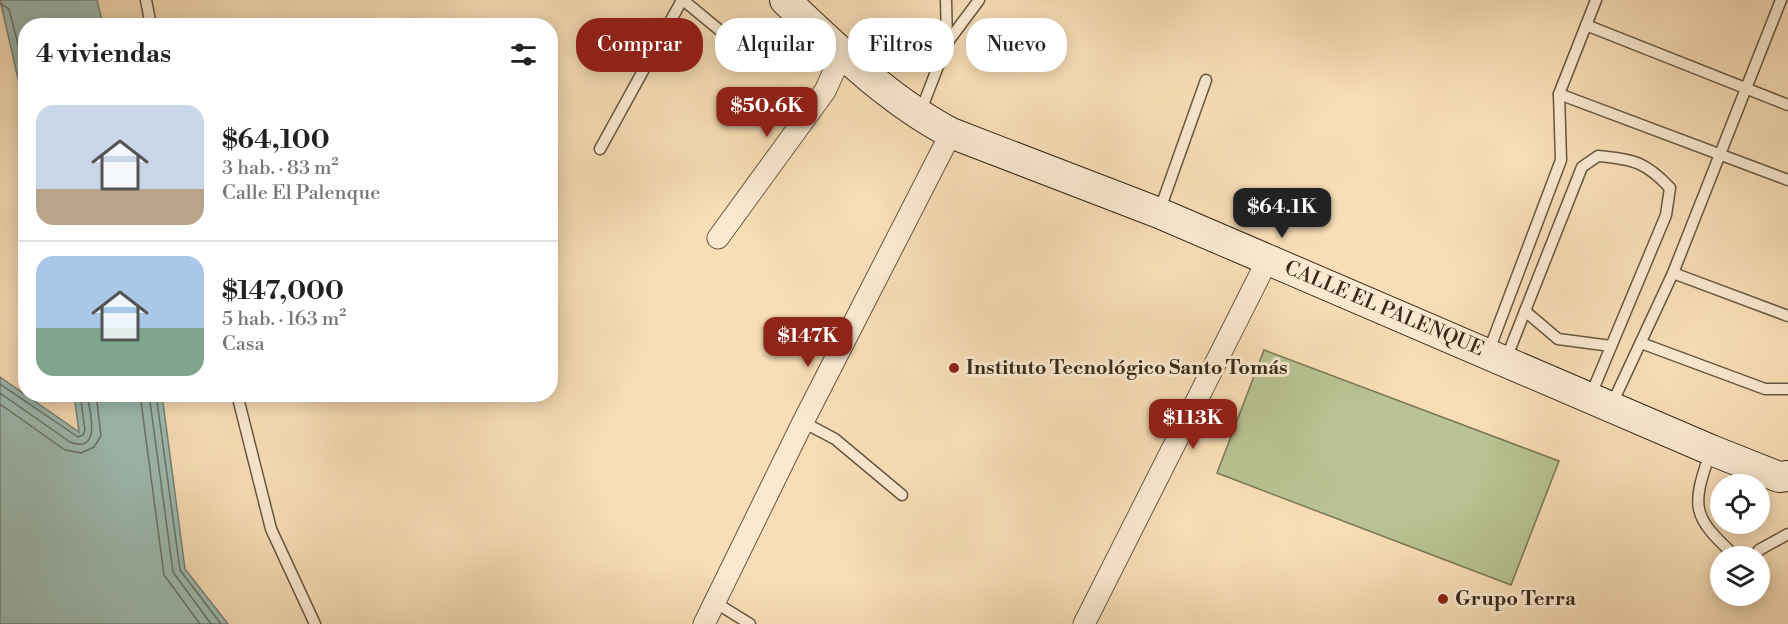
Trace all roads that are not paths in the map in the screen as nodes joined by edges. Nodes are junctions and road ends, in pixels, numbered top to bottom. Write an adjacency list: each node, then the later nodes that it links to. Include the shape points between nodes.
1 (146, 0): 8 (lane)
2 (683, 0): 11 (lane); 21 (lane)
3 (785, 0): 13 (street, CALLE EL PALENQUE)
4 (946, 0): 9 (lane)
5 (979, 0): 12 (lane)
6 (1596, 0): 10 (lane)
7 (1781, 0): 16 (lane)
8 (150, 18)
9 (946, 18)
10 (1586, 25): 16 (lane); 17 (lane)
11 (715, 26)
12 (954, 34)
13 (842, 54): 19 (street, CALLE EL PALENQUE); 25 (street, via 825,91)
14 (936, 72): 19 (lane)
15 (1206, 80): 24 (lane)
16 (1746, 89): 18 (lane); 22 (lane)
17 (1558, 94): 22 (lane); 32 (lane, via 1561,160)
18 (1788, 105)
19 (919, 116): 20 (street, CALLE EL PALENQUE)
20 (951, 132): 24 (street, CALLE EL PALENQUE); 36 (street)
21 (600, 150)
22 (1720, 154): 23 (lane); 27 (lane)
23 (1788, 180)
24 (1159, 213): 26 (street, CALLE EL PALENQUE)
25 (718, 238)
26 (1268, 259): 32 (street, CALLE EL PALENQUE); 47 (street)
27 (1673, 273): 29 (lane); 30 (lane)
28 (1525, 311): 31 (lane, via 1558,339); 31 (lane, via 1582,167 1598,156 1622,158 1651,168 1670,188 1666,215); 32 (lane)
29 (1788, 316)
30 (1641, 343): 33 (lane, via 1765,389); 35 (lane)
31 (1611, 346): 35 (lane)
32 (1497, 357): 35 (street, CALLE EL PALENQUE)
33 (1788, 389)
34 (239, 402): 44 (lane, via 271,529)
35 (1600, 402): 37 (street, CALLE EL PALENQUE)
36 (803, 422): 39 (lane, via 835,439); 43 (street)
37 (1711, 450): 38 (street, CALLE EL PALENQUE); 41 (lane, via 1697,489 1698,506 1703,524)
38 (1785, 480)
39 (902, 495)
40 (1788, 534): 42 (lane)
41 (1725, 546)
42 (1766, 546)
43 (716, 603): 45 (street); 46 (lane)
44 (315, 624)
45 (704, 624)
46 (750, 624)
47 (1084, 624)

